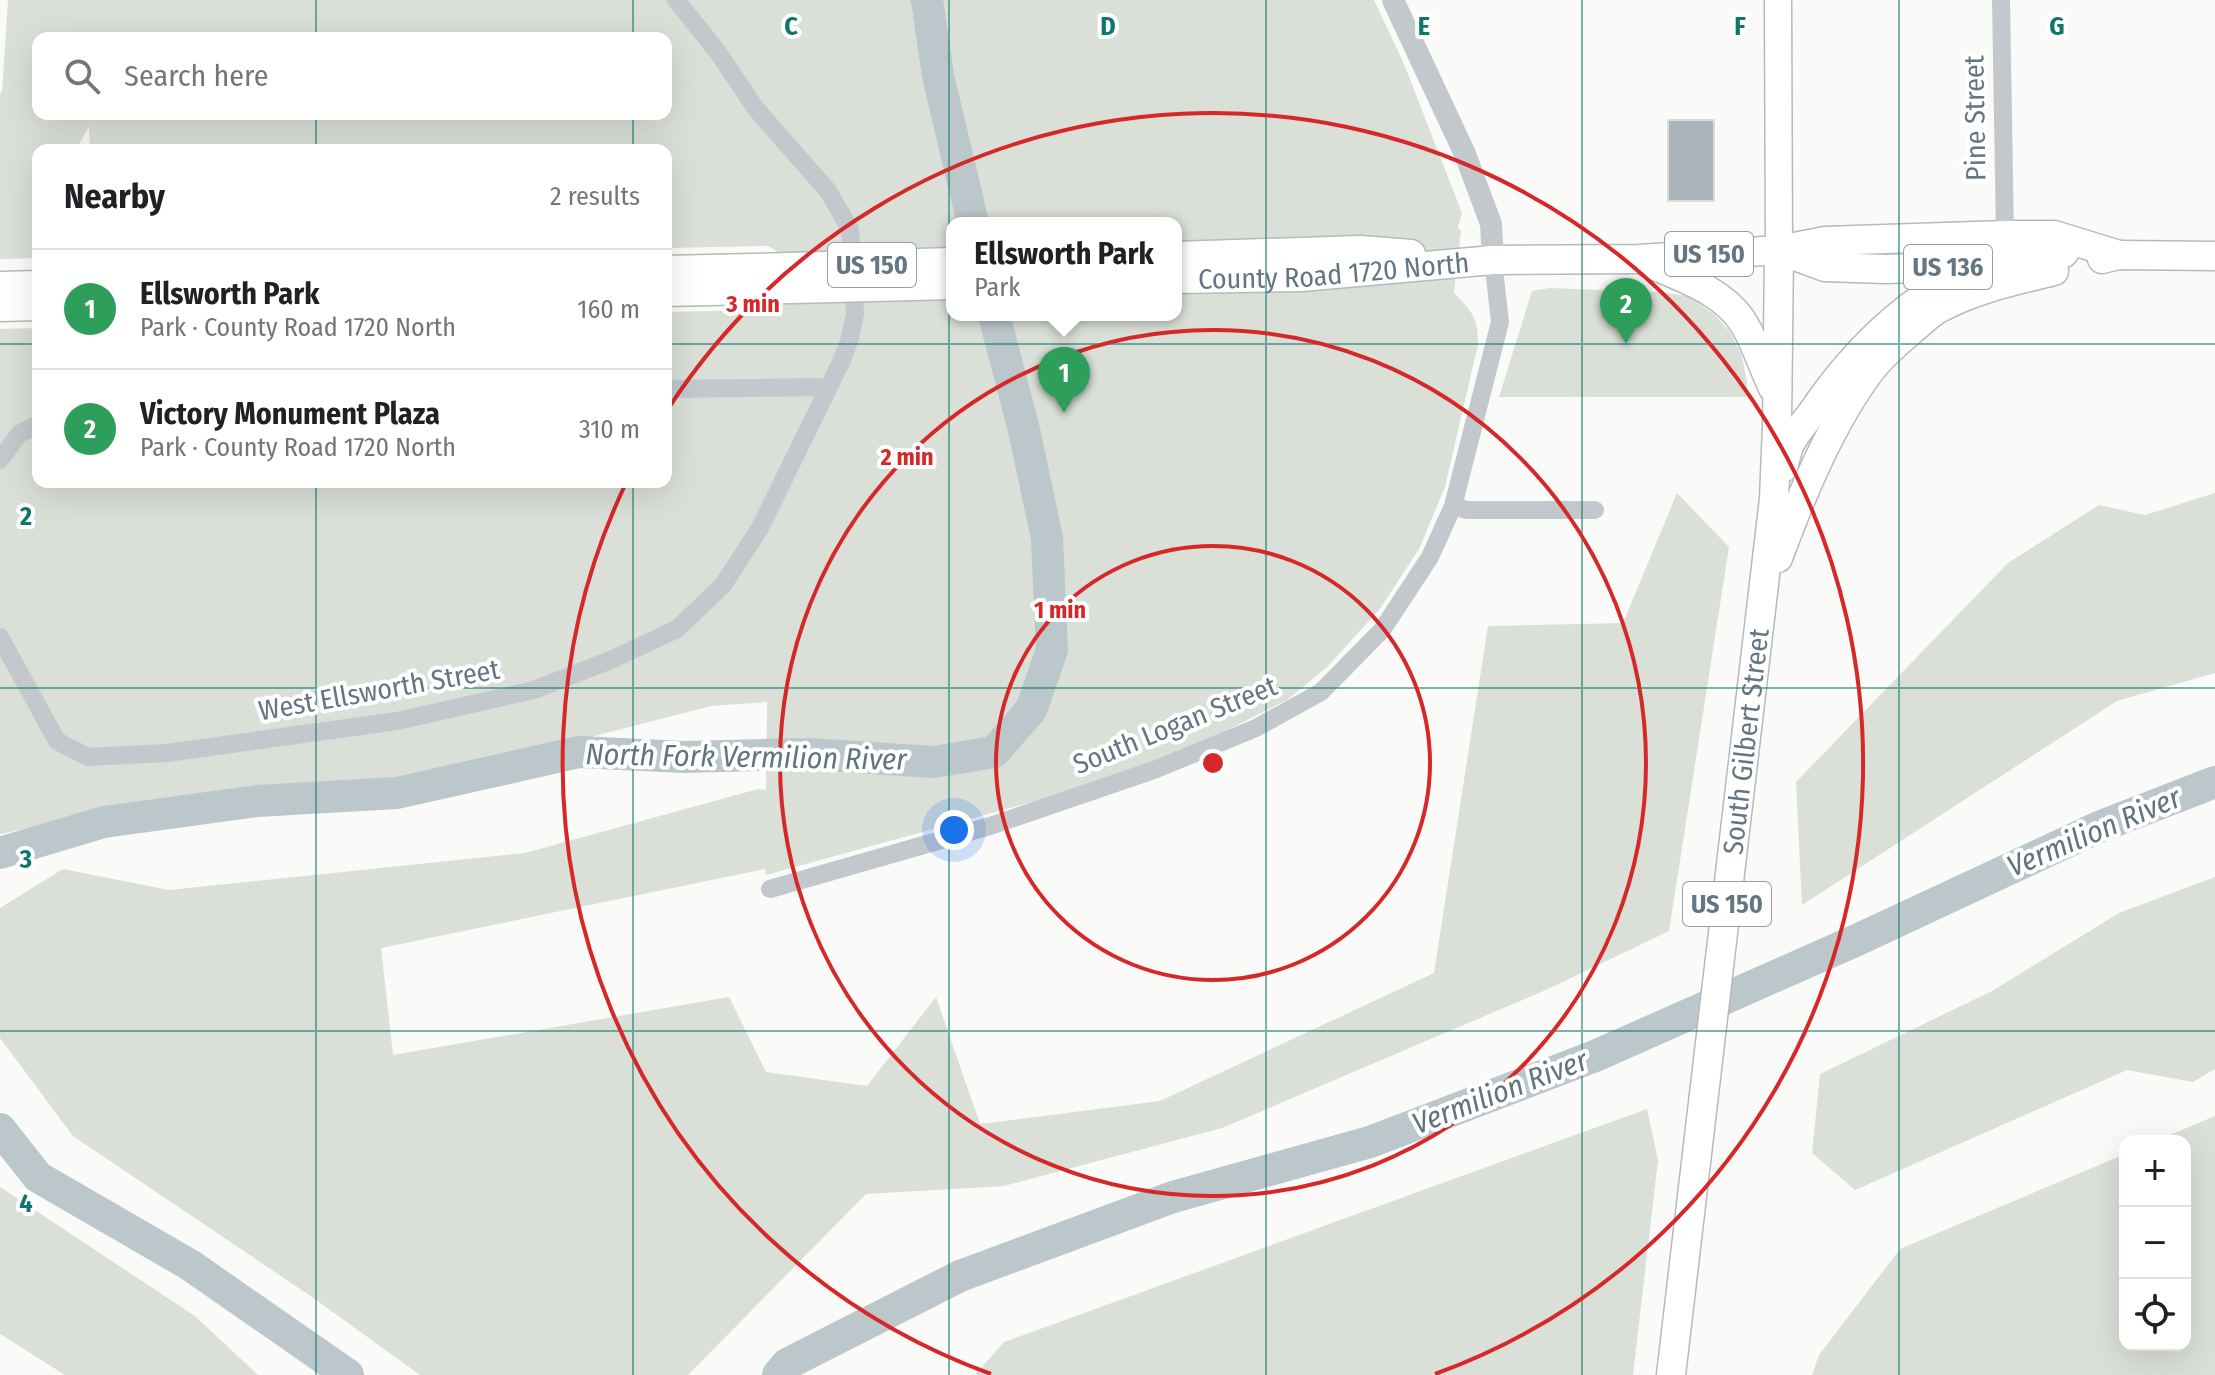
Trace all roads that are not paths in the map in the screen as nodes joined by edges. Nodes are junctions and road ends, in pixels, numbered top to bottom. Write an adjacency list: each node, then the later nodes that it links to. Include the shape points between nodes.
1 (676, 0): 25 (street, West Ellsworth Street, via 756,109 828,191 850,229 855,314)
2 (1393, 0): 11 (street, via 1465,154 1491,224)
3 (1778, 0): 6 (main road)
4 (2001, 0): 5 (street, Pine Street)
5 (2005, 235): 6 (main road, US 136, via 1825,241); 7 (main road, US 136, via 2054,235)
6 (1779, 250): 10 (main road, County Road 1720 North / US 150); 14 (main road, US 136, via 1825,267); 27 (main road, South Gilbert Street / US 150)
7 (2119, 255): 8 (main road, US 136); 14 (main road, via 2052,252 2008,257); 16 (main road, US 136)
8 (2215, 256)
9 (1182, 257): 13 (main road, County Road 1720 North / US 150)
10 (1639, 259): 11 (main road, County Road 1720 North / US 150); 27 (main road, via 1729,305 1744,323)
11 (1493, 260): 13 (main road, County Road 1720 North / US 150, via 1301,277); 31 (street, South Logan Street, via 1500,322)
12 (946, 263): 17 (main road, US 150, bridge)
13 (1229, 266): 18 (main road, County Road 1720 North / US 150)
14 (1986, 266): 16 (main road, US 136, via 2020,264); 30 (main road, via 1945,283 1900,313 1863,348 1790,443)
15 (672, 270): 17 (main road, US 150)
16 (2054, 271): 30 (main road, via 1981,289 1936,310 1902,339 1871,370)
17 (792, 278): 20 (main road, US 150, bridge); 22 (main road, US 150)
18 (1182, 278)
19 (32, 285): 21 (main road)
20 (946, 285)
21 (0, 286)
22 (672, 291)
23 (32, 306): 24 (main road)
24 (0, 307)
25 (828, 387): 26 (street); 33 (street, West Ellsworth Street, via 760,528 723,585 677,629 534,690 397,721 167,753 88,757 57,741)
26 (672, 389)
27 (1777, 398): 30 (main road, South Gilbert Street / US 150)
28 (32, 427): 29 (street, via 19,434)
29 (0, 460)
30 (1786, 500): 35 (main road, South Gilbert Street / US 150, via 1764,597)
31 (1453, 506): 32 (street); 34 (street, South Logan Street, via 1430,557 1382,630 1321,692 1256,728 1154,770 990,826)
32 (1595, 510)
33 (0, 637)
34 (770, 889)
35 (1671, 1375)

